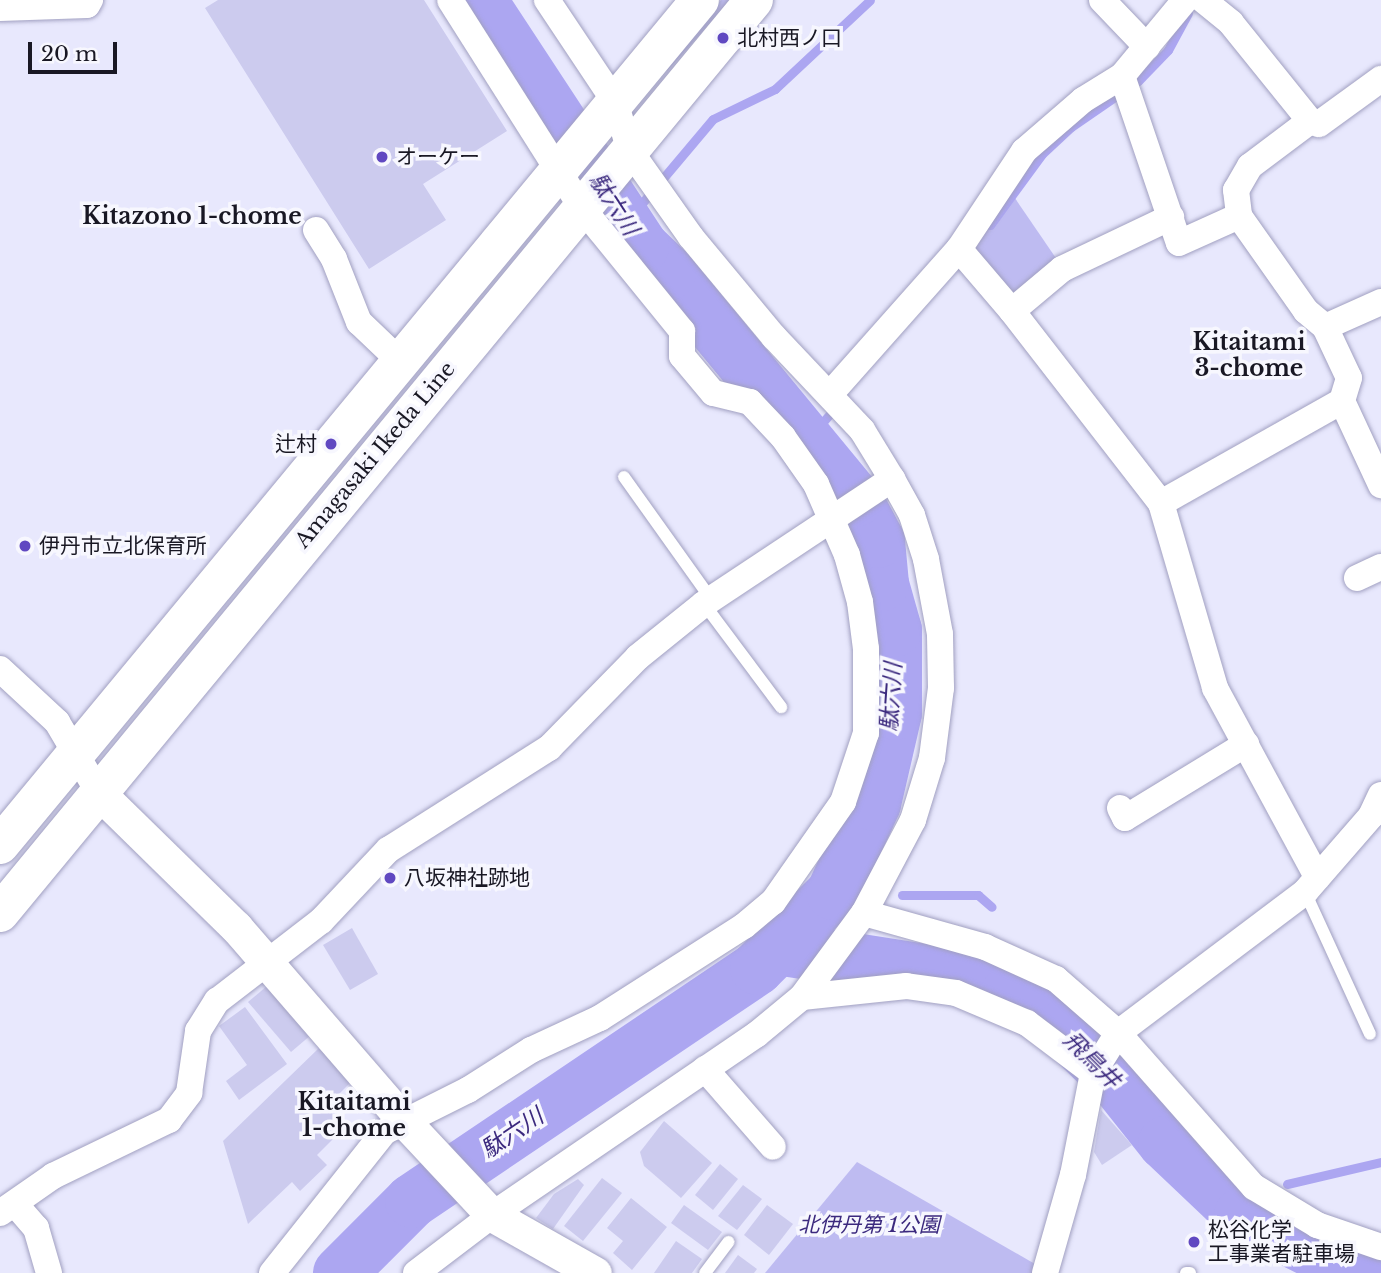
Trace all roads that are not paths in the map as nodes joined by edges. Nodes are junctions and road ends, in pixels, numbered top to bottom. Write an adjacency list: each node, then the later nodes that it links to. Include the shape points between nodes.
1 (90, 0): 9 (street, via 87,5)
2 (450, 0): 16 (street)
3 (547, 0): 13 (street)
4 (700, 0): 13 (main road, Amagasaki Ikeda Line)
5 (754, 0): 15 (main road, Amagasaki Ikeda Line)
6 (1102, 0): 10 (street)
7 (1185, 0): 10 (street)
8 (1203, 0): 14 (street, via 1231,23)
9 (0, 8)
10 (1147, 47): 11 (street)
11 (1122, 76): 19 (street); 21 (street, via 1083,100 1024,151)
12 (1381, 79): 14 (street, via 1319,124)
13 (615, 102): 15 (street); 16 (main road, Amagasaki Ikeda Line)
14 (1310, 121): 18 (street, via 1250,166 1236,190)
15 (630, 151): 17 (main road, Amagasaki Ikeda Line); 26 (street, via 722,278)
16 (558, 170): 17 (street); 25 (main road, Amagasaki Ikeda Line)
17 (582, 208): 32 (street, via 682,331 682,356 713,393 750,402 783,437 816,484); 40 (main road, Amagasaki Ikeda Line)
18 (1239, 216): 19 (street, via 1179,243); 24 (street, via 1306,311)
19 (1171, 217): 23 (street, via 1062,269)
20 (316, 230): 25 (street, via 334,259 359,322)
21 (959, 249): 23 (street); 26 (street)
22 (1381, 302): 24 (street)
23 (1012, 311): 31 (street)
24 (1325, 327): 27 (street, via 1349,377)
25 (400, 361): 39 (main road, Amagasaki Ikeda Line)
26 (831, 393): 29 (street, via 862,430)
27 (1342, 401): 30 (street); 31 (street)
28 (624, 477): 35 (lane)
29 (892, 479): 32 (street); 46 (street, via 912,515 926,559 940,634 941,688 932,758 913,820)
30 (1381, 485)
31 (1161, 503): 38 (street, via 1215,688)
32 (831, 519): 35 (street); 53 (street, via 860,602 866,649 866,733 843,802 798,872 744,926 600,1018)
33 (1381, 567): 34 (street)
34 (1357, 578)
35 (708, 601): 37 (lane); 47 (street, via 638,657 549,748 388,850 321,921 284,953)
36 (0, 670): 39 (street, via 57,722)
37 (780, 707)
38 (1246, 744): 42 (street); 44 (street)
39 (78, 751): 40 (street); 43 (main road, Amagasaki Ikeda Line)
40 (99, 793): 45 (main road, Amagasaki Ikeda Line); 47 (street, via 236,927)
41 (1381, 795): 44 (street, via 1371,816)
42 (1124, 817)
43 (0, 845)
44 (1311, 884): 49 (lane); 50 (street)
45 (0, 913)
46 (858, 922): 48 (street); 50 (street, via 1022,961 1056,979)
47 (262, 962): 53 (street); 55 (street, via 208,1013 198,1031 189,1093 175,1114 53,1176)
48 (807, 989): 51 (street); 52 (street, via 906,986 956,993 1027,1023)
49 (1370, 1034)
50 (1114, 1039): 52 (street); 58 (street, via 1254,1186 1317,1225)
51 (705, 1069): 54 (street); 56 (street)
52 (1094, 1071): 64 (street, via 1073,1175)
53 (409, 1125): 56 (street); 60 (street, via 384,1132)
54 (773, 1147)
55 (7, 1208): 59 (street, via 36,1228)
56 (487, 1209): 61 (street); 62 (street)
57 (728, 1242): 63 (lane)
58 (1381, 1247)
59 (49, 1273)
60 (272, 1273)
61 (416, 1273)
62 (595, 1273)
63 (705, 1273)
64 (1045, 1273)

